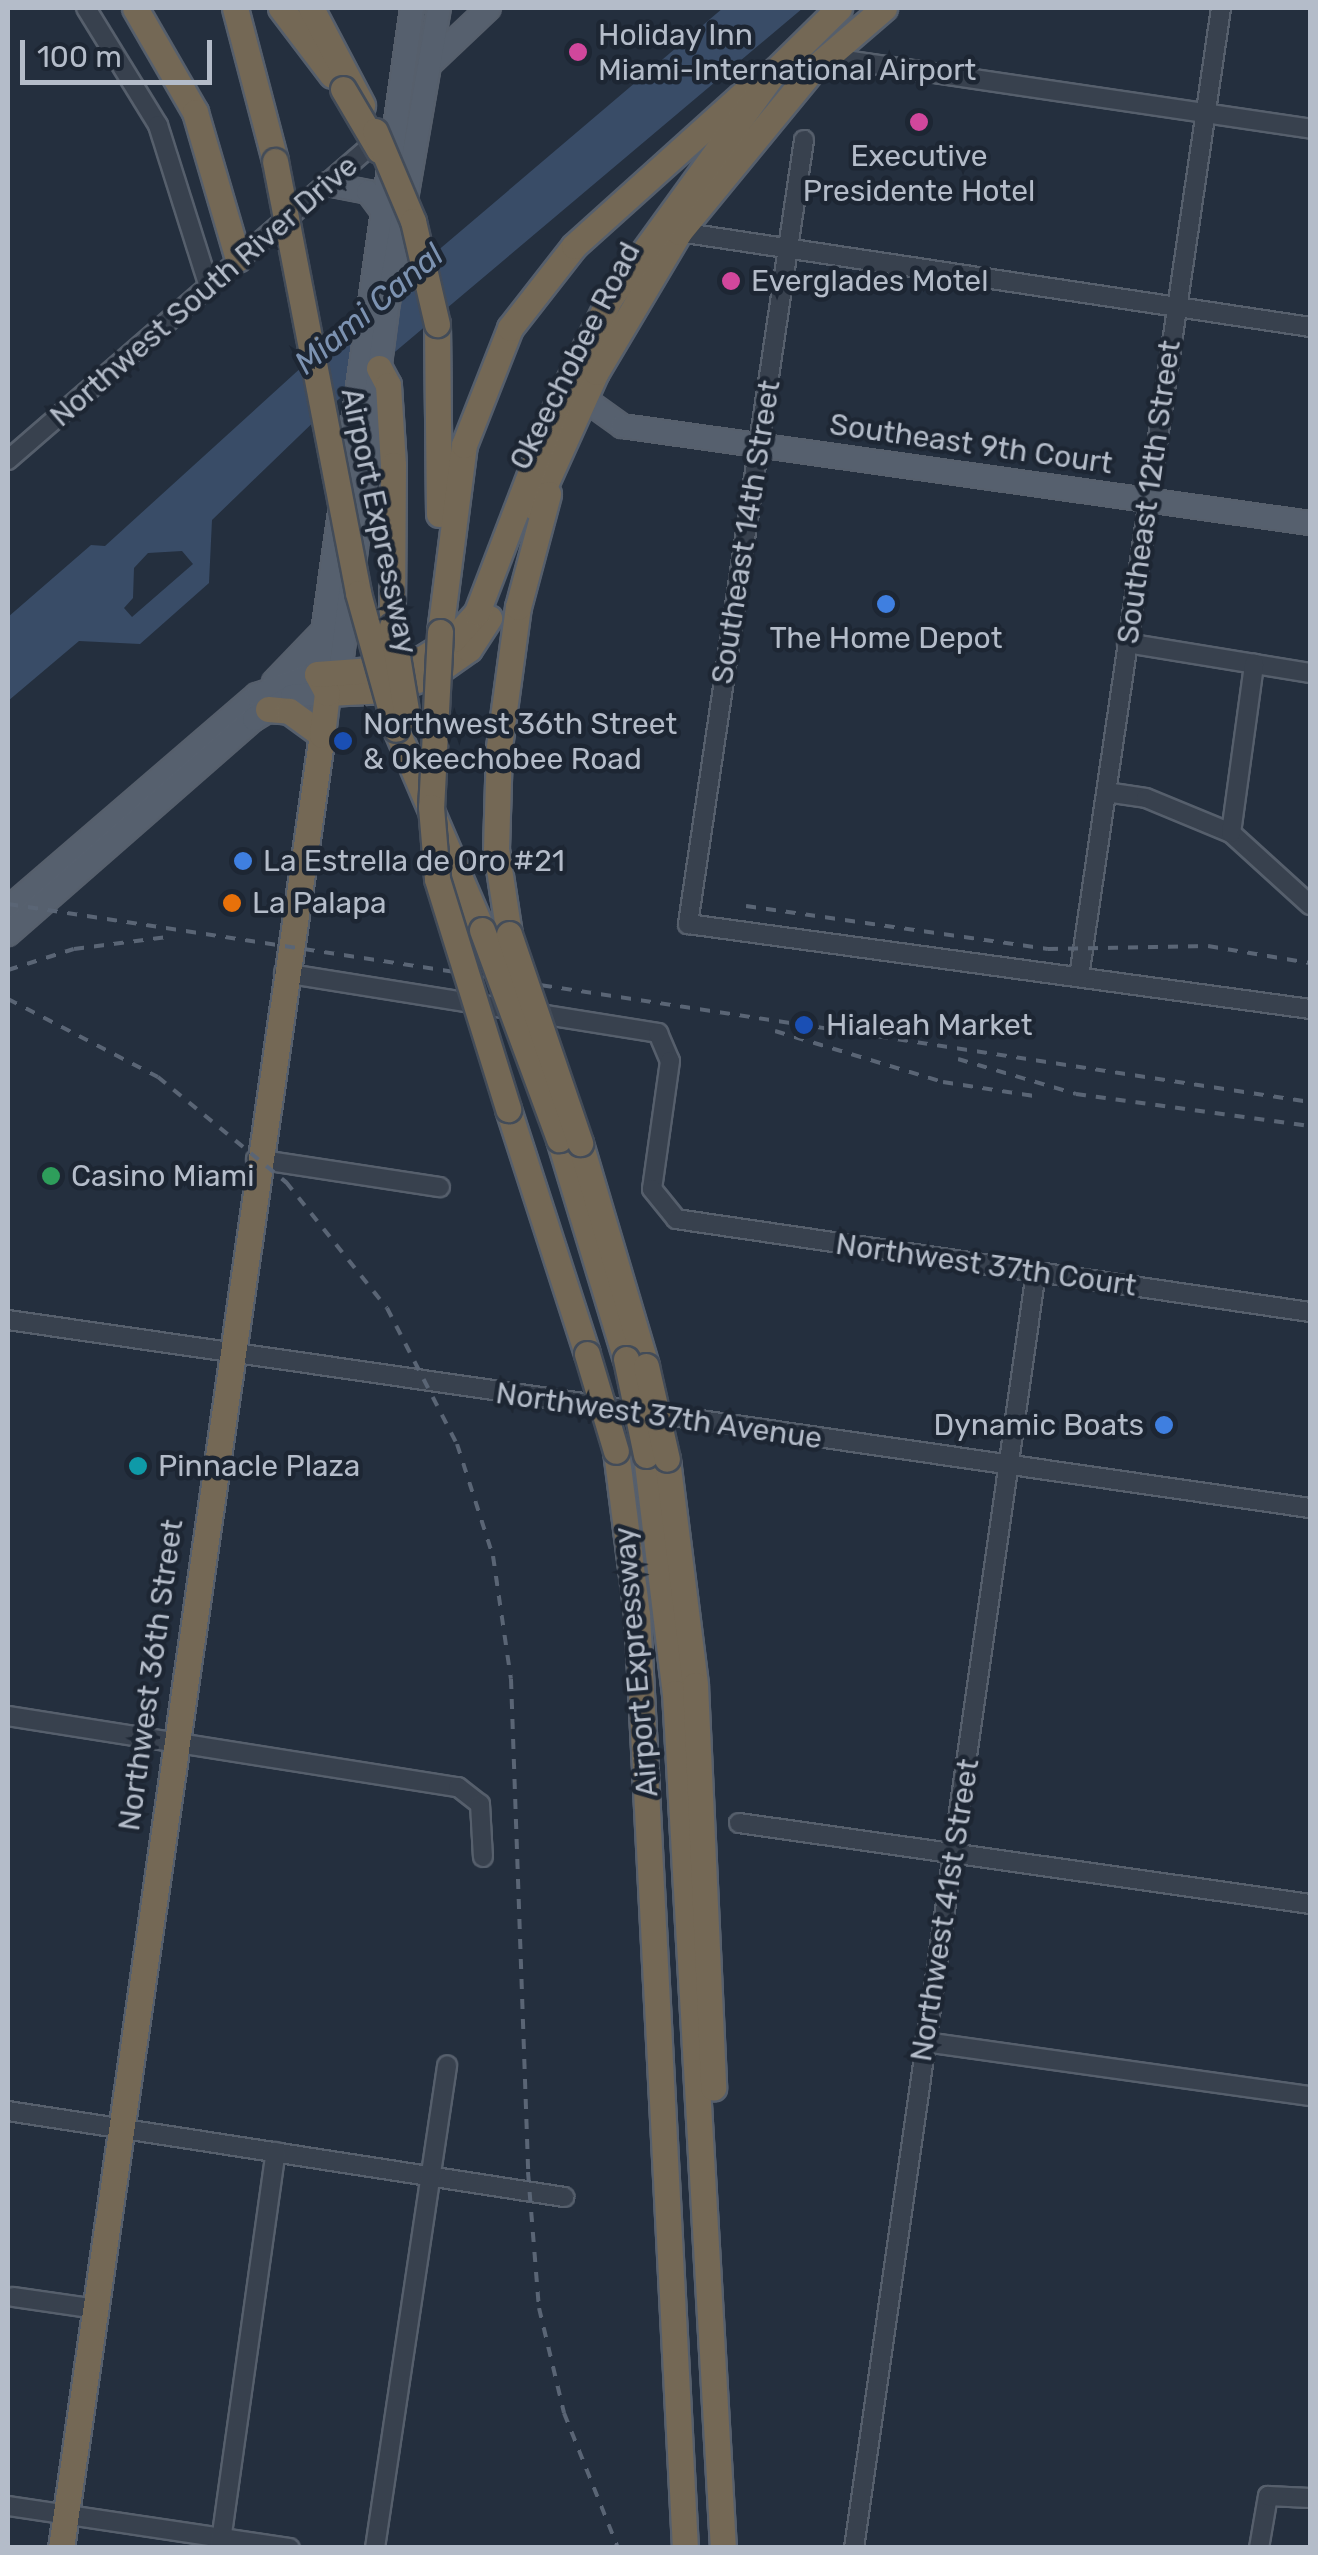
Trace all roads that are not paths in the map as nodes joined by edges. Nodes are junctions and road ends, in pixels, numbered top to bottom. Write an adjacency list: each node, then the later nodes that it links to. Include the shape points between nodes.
1 (86, 8): 30 (street, via 158,125)
2 (135, 8): 29 (highway, via 194,112)
3 (220, 8): 19 (highway)
4 (236, 8): 19 (highway, Airport Expressway)
5 (280, 8): 18 (highway)
6 (311, 8): 18 (highway)
7 (330, 8): 18 (highway)
8 (412, 8): 21 (main road, Northwest 36th Street)
9 (422, 8): 16 (main road)
10 (439, 8): 16 (main road, Northwest 36th Street)
11 (489, 8): 16 (main road)
12 (839, 8): 17 (highway, Okeechobee Road)
13 (884, 8): 15 (highway, Okeechobee Road)
14 (1220, 8): 20 (street, Southeast 12th Street)
15 (825, 57): 20 (street); 27 (highway, Okeechobee Road)
16 (429, 65): 21 (main road); 34 (main road, Northwest 36th Street)
17 (775, 71): 33 (highway, Okeechobee Road, via 655,228); 43 (highway, via 588,233 534,292 479,395)
18 (350, 83): 21 (highway, Airport Expressway); 24 (highway, bridge)
19 (260, 93): 50 (highway, Airport Expressway, bridge, via 358,593)
20 (1204, 114): 22 (street); 31 (street, Southeast 12th Street)
21 (386, 125): 24 (highway, Airport Expressway, bridge); 25 (street, Northwest South River Drive); 26 (main road, Northwest 36th Street)
22 (1310, 130)
23 (804, 140): 28 (street, Southeast 14th Street)
24 (398, 180): 43 (highway, Airport Expressway, bridge, via 436,324)
25 (328, 184): 26 (main road, via 368,192); 29 (street, Northwest South River Drive)
26 (384, 213): 34 (main road, Northwest 36th Street, via 370,290)
27 (679, 232): 28 (street); 35 (highway, Okeechobee Road)
28 (788, 252): 31 (street); 38 (street, Southeast 14th Street)
29 (238, 259): 30 (street, Northwest South River Drive)
30 (208, 284): 39 (street, Northwest South River Drive)
31 (1175, 308): 32 (street); 41 (street, Southeast 12th Street)
32 (1310, 327)
33 (584, 347): 35 (highway); 48 (highway, Okeechobee Road, via 477,612 452,640 421,659)
34 (373, 364): 44 (main road, Northwest 36th Street); 48 (main road, Northwest 36th Street); 50 (highway, bridge, via 388,384 392,626)
35 (583, 398): 36 (main road, Southeast 9th Court); 37 (highway, Okeechobee Road)
36 (622, 426): 37 (main road, Southeast 9th Court); 38 (main road, Southeast 9th Court)
37 (566, 436): 40 (highway, Okeechobee Road)
38 (760, 446): 41 (main road, Southeast 9th Court); 59 (street, Southeast 14th Street, via 688,924)
39 (8, 460)
40 (553, 470): 48 (highway, Okeechobee Road, via 499,600 469,649 406,686); 61 (highway, bridge, via 520,598 500,747 496,848 509,934)
41 (1148, 499): 42 (main road, Southeast 9th Court); 45 (street, Southeast 12th Street)
42 (1310, 522)
43 (445, 532): 93 (highway, Airport Expressway, bridge, via 430,807 437,879 447,930 616,1451 638,1614)
44 (323, 631): 48 (main road, Northwest 36th Street); 49 (main road)
45 (1128, 643): 46 (street); 53 (street, Southeast 12th Street)
46 (1254, 664): 47 (street); 54 (street)
47 (1310, 672)
48 (328, 680): 49 (main road); 51 (highway, Northwest 36th Street)
49 (268, 698): 51 (highway); 52 (main road)
50 (403, 727): 61 (highway, Airport Expressway, bridge, via 416,773)
51 (322, 735): 58 (highway, Northwest 36th Street)
52 (167, 783): 56 (main road); 57 (main road)
53 (1106, 792): 54 (street, via 1146,798); 59 (street, Southeast 12th Street)
54 (1232, 832): 55 (street)
55 (1310, 904)
56 (8, 909)
57 (8, 934)
58 (284, 973): 62 (highway, Northwest 36th Street); 64 (street, Northwest 37th Court, via 658,1033 670,1061 652,1179 664,1212 692,1223)
59 (1079, 977): 60 (street)
60 (1310, 1009)
61 (569, 1141): 94 (highway, Airport Expressway, bridge, via 636,1363 656,1457)
62 (256, 1159): 63 (street); 67 (highway, Northwest 36th Street)
63 (440, 1187)
64 (1036, 1272): 65 (street, Northwest 37th Court); 68 (street, Northwest 41st Street)
65 (1310, 1312)
66 (8, 1320): 67 (street, Northwest 37th Avenue)
67 (229, 1354): 68 (street, Northwest 37th Avenue); 71 (highway, Northwest 36th Street)
68 (1008, 1466): 69 (street, Northwest 37th Avenue); 73 (street, Northwest 41st Street)
69 (1310, 1508)
70 (8, 1716): 71 (street)
71 (174, 1741): 74 (street, via 472,1793 482,1812); 80 (highway, Northwest 36th Street)
72 (739, 1822): 73 (street)
73 (955, 1854): 75 (street); 76 (street, Northwest 41st Street)
74 (483, 1857)
75 (1310, 1904)
76 (924, 2042): 78 (street); 95 (street, Northwest 41st Street)
77 (447, 2065): 82 (street)
78 (1310, 2096)
79 (8, 2111): 80 (street)
80 (121, 2128): 81 (street); 85 (highway, Northwest 36th Street)
81 (276, 2152): 82 (street); 89 (street)
82 (431, 2175): 83 (street); 92 (street)
83 (564, 2196)
84 (13, 2296): 85 (street)
85 (96, 2309): 88 (highway, Northwest 36th Street)
86 (1310, 2498): 96 (street, via 1268,2496)
87 (8, 2506): 88 (street)
88 (67, 2515): 89 (street); 90 (highway, Northwest 36th Street)
89 (221, 2542): 91 (street)
90 (62, 2548)
91 (290, 2548)
92 (375, 2548)
93 (685, 2548)
94 (722, 2548)
95 (854, 2548)
96 (1259, 2548)

